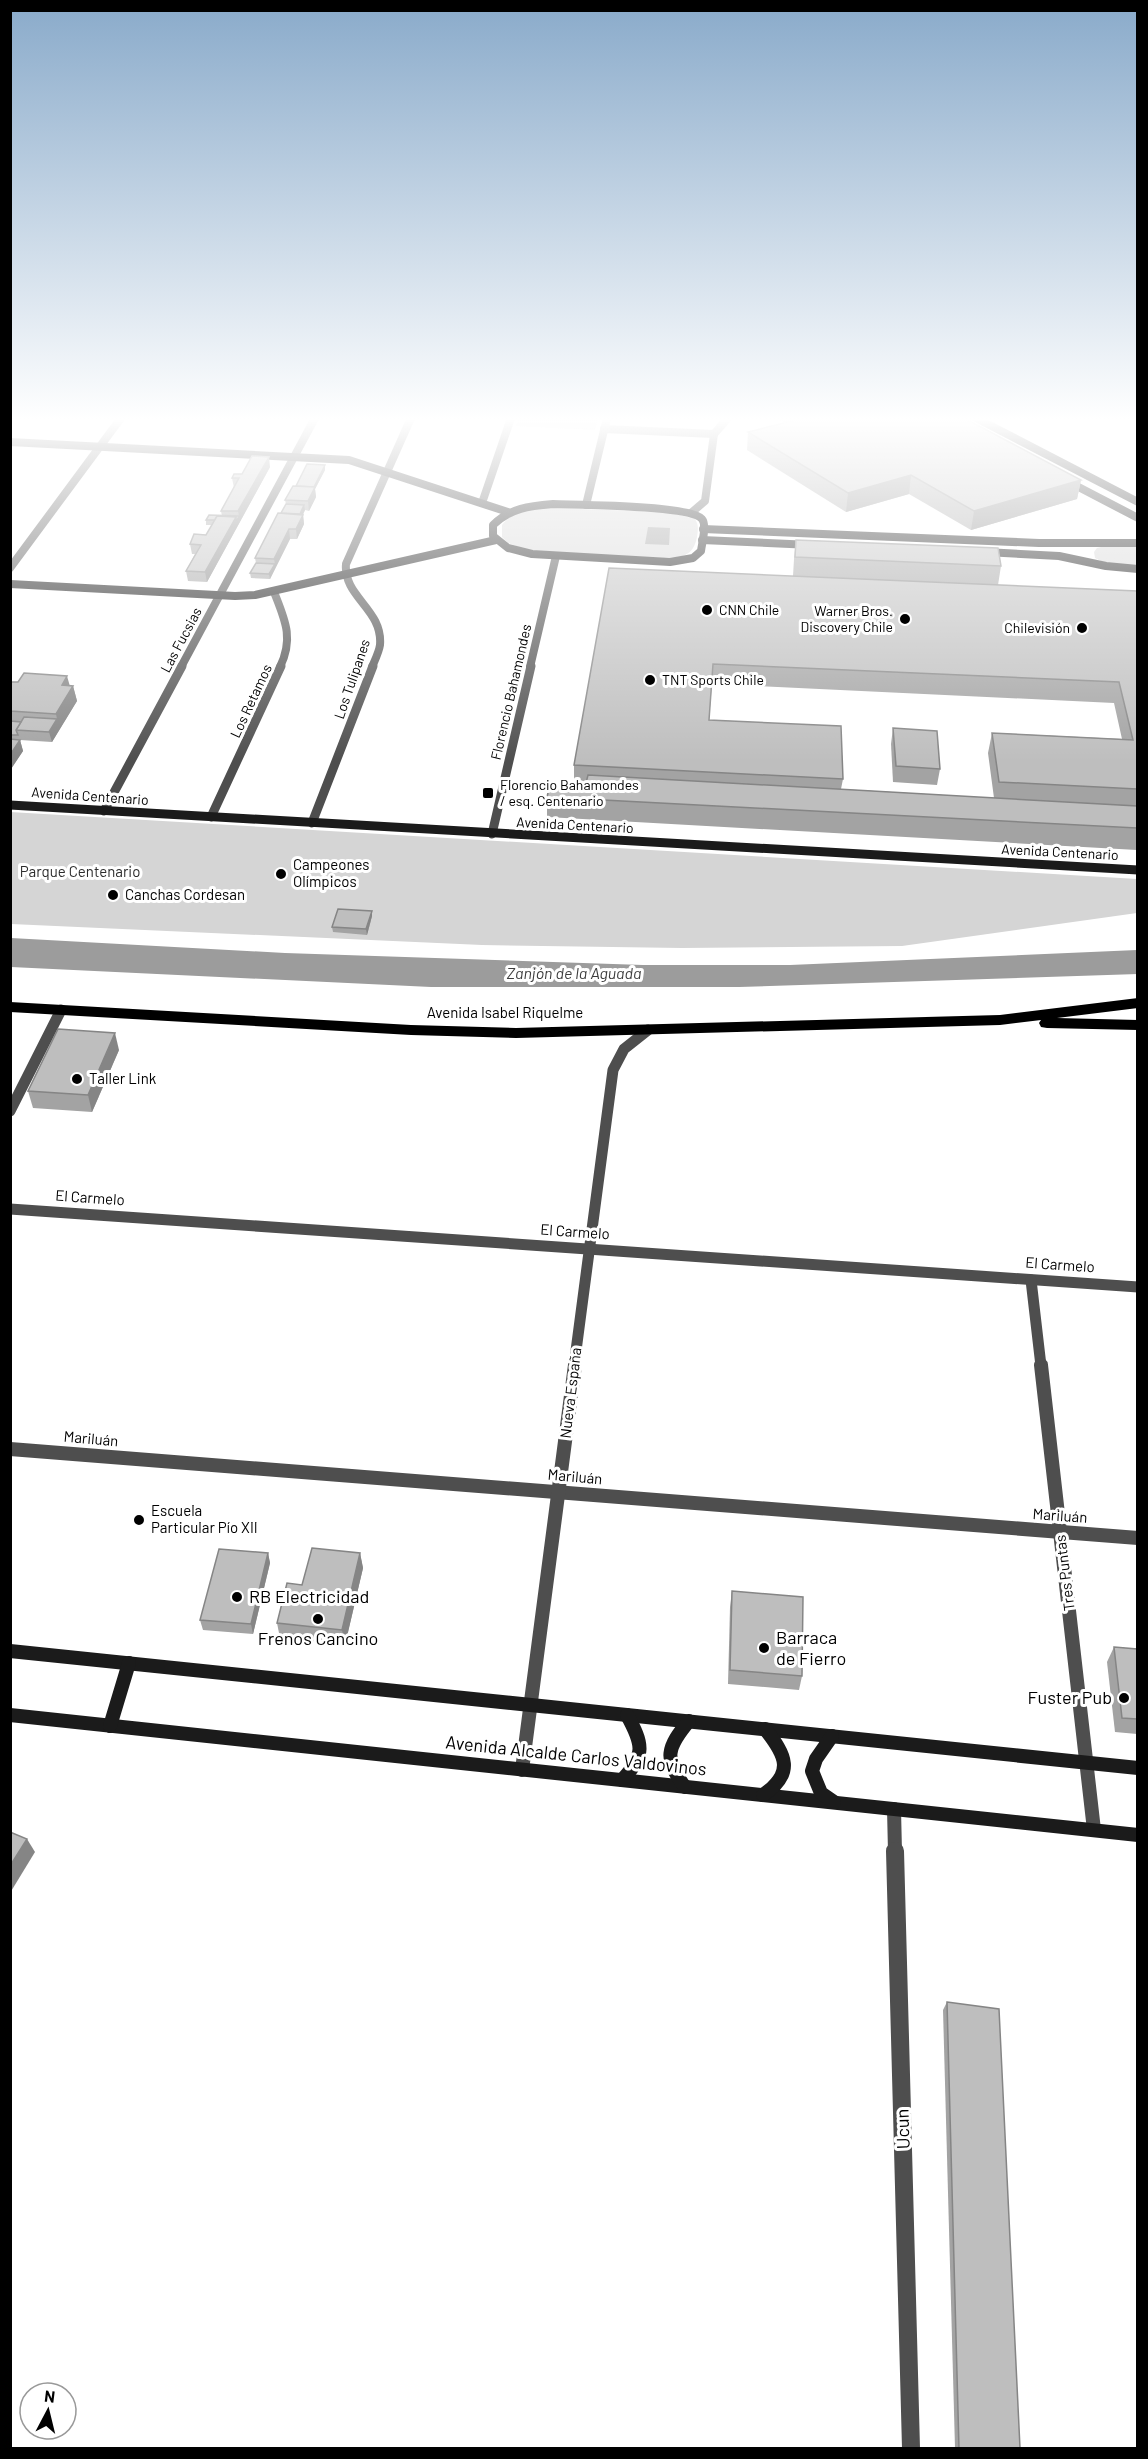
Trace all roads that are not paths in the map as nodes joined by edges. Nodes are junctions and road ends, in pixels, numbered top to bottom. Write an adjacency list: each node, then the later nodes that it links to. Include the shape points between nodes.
1 (36, 533): 15 (street)
2 (254, 533): 20 (street, Las Fucsias)
3 (360, 533): 17 (street)
4 (492, 533): 7 (street)
5 (703, 533): 8 (street)
6 (793, 533): 9 (street)
7 (496, 540): 13 (street, via 520,552); 17 (street)
8 (702, 540): 11 (street); 13 (street, via 699,554 679,562)
9 (1100, 542): 10 (street); 14 (street, via 1088,552)
10 (1137, 543)
11 (826, 545)
12 (976, 552): 14 (street, via 1059,556)
13 (556, 556): 25 (street, Florencio Bahamondes)
14 (1099, 565): 16 (street)
15 (10, 568)
16 (1137, 568)
17 (345, 576): 19 (street); 24 (street, Los Tulipanes, via 376,621 380,647)
18 (10, 584): 20 (street)
19 (274, 592): 20 (street); 23 (street, Los Retamos, via 287,625 287,653)
20 (220, 595): 22 (street, Las Fucsias)
21 (10, 805): 22 (street, Avenida Centenario)
22 (104, 811): 23 (street, Avenida Centenario)
23 (211, 817): 24 (street, Avenida Centenario)
24 (312, 824): 25 (street, Avenida Centenario)
25 (492, 834): 26 (street, Avenida Centenario)
26 (1137, 870)
27 (1137, 1002): 30 (highway, Avenida Isabel Riquelme)
28 (10, 1007): 29 (highway, Avenida Isabel Riquelme)
29 (61, 1010): 32 (highway, Avenida Isabel Riquelme, via 457,1032); 33 (street)
30 (1000, 1020): 31 (highway, Avenida Isabel Riquelme); 32 (highway, Avenida Isabel Riquelme)
31 (1137, 1025)
32 (648, 1030): 35 (street, Nueva España, via 624,1049 613,1070)
33 (10, 1112)
34 (10, 1209): 35 (street, El Carmelo)
35 (590, 1250): 36 (street, El Carmelo); 39 (street, Nueva España)
36 (1031, 1280): 37 (street, El Carmelo); 40 (street, Tres Puntas)
37 (1137, 1287)
38 (10, 1449): 39 (street, Mariluán)
39 (558, 1492): 40 (street, Mariluán); 44 (street, Nueva España)
40 (1060, 1532): 41 (street, Mariluán); 51 (street, Tres Puntas)
41 (1137, 1538)
42 (10, 1651): 43 (street)
43 (129, 1663): 44 (street); 48 (street)
44 (531, 1705): 46 (street); 53 (street, Nueva España)
45 (10, 1715): 48 (street, Avenida Alcalde Carlos Valdovinos)
46 (627, 1715): 47 (street); 54 (street, via 641,1739 642,1750 639,1762)
47 (689, 1722): 49 (street); 55 (street, via 671,1743 668,1753 676,1777)
48 (110, 1726): 53 (street, Avenida Alcalde Carlos Valdovinos)
49 (765, 1729): 50 (street); 56 (street, via 784,1754 785,1768 782,1780)
50 (832, 1736): 51 (street); 57 (street, via 812,1771 821,1793)
51 (1086, 1763): 52 (street); 59 (street, Tres Puntas)
52 (1137, 1768)
53 (522, 1770): 54 (street, Avenida Alcalde Carlos Valdovinos)
54 (622, 1780): 55 (street, Avenida Alcalde Carlos Valdovinos)
55 (685, 1787): 56 (street, Avenida Alcalde Carlos Valdovinos)
56 (763, 1795): 57 (street, Avenida Alcalde Carlos Valdovinos)
57 (836, 1803): 58 (street, Avenida Alcalde Carlos Valdovinos)
58 (894, 1809): 59 (street, Avenida Alcalde Carlos Valdovinos); 61 (street, Ucun)
59 (1094, 1830): 60 (street, Avenida Alcalde Carlos Valdovinos)
60 (1137, 1835)
61 (911, 2448)

